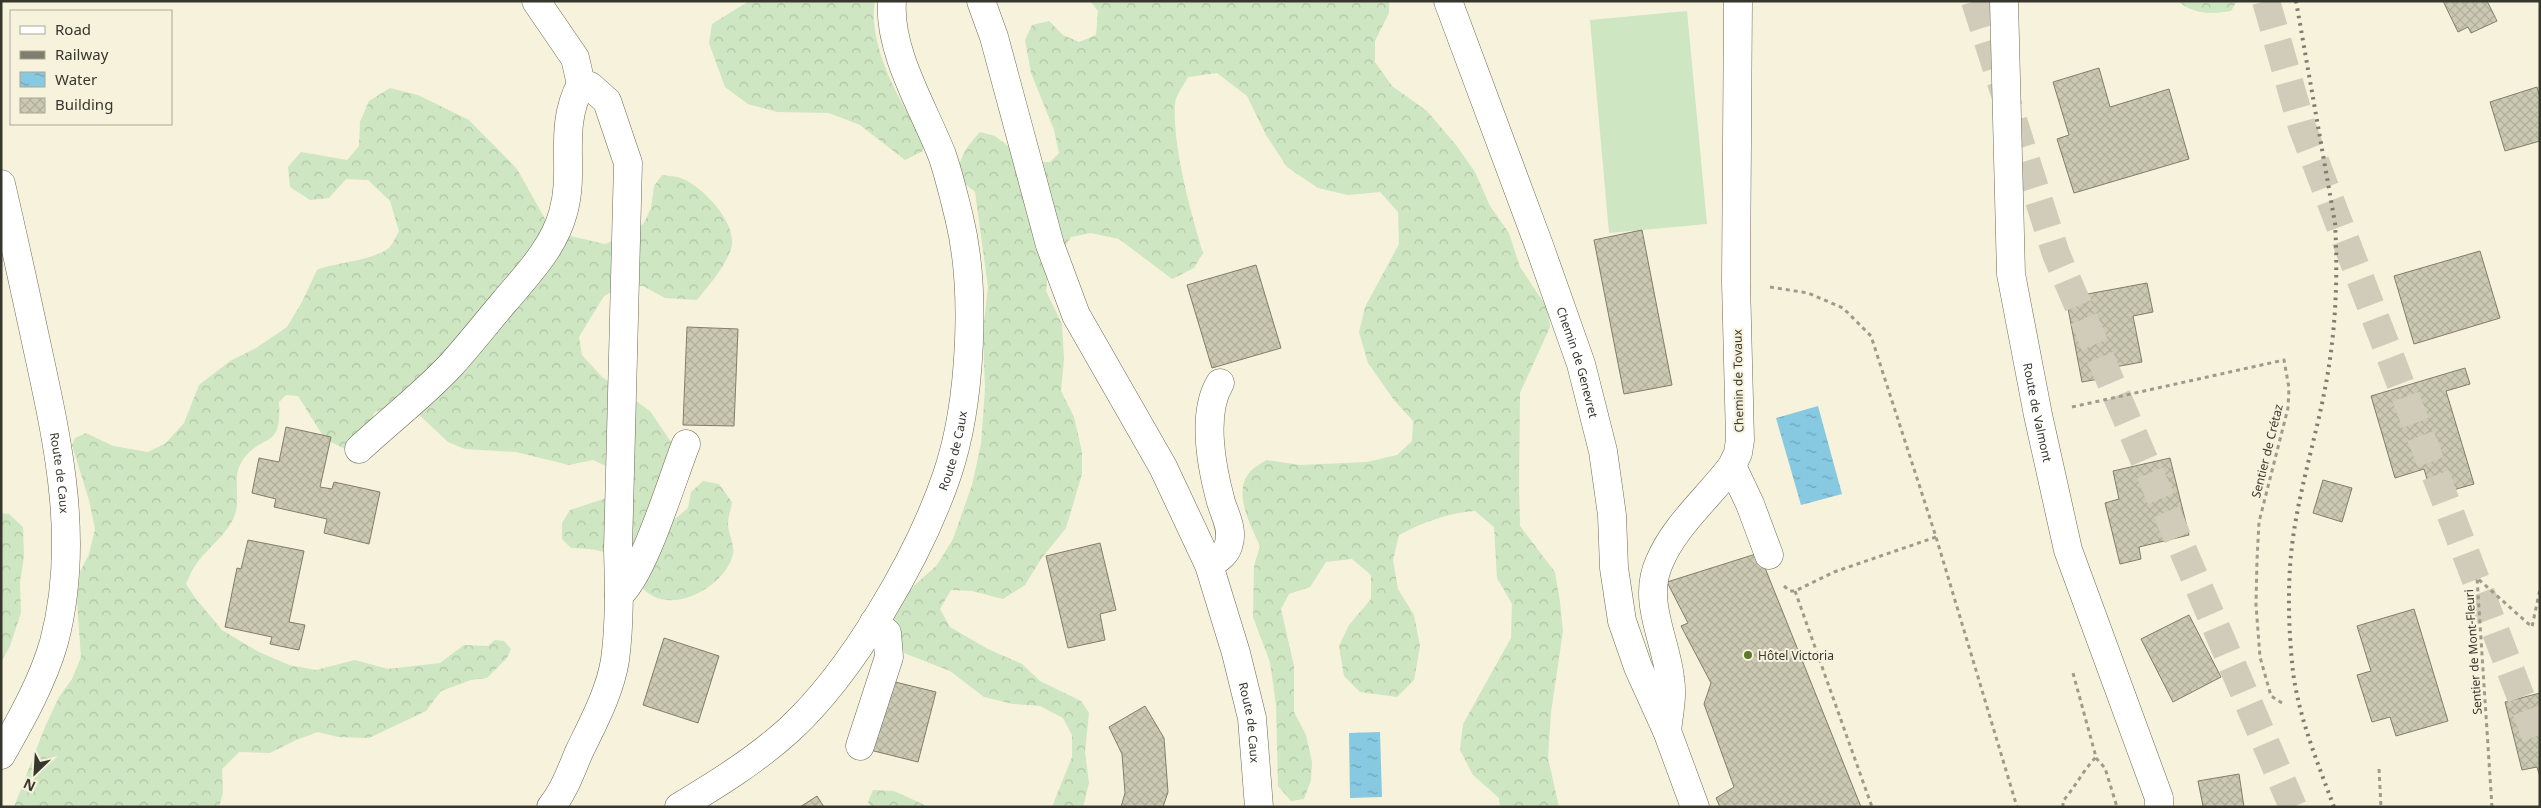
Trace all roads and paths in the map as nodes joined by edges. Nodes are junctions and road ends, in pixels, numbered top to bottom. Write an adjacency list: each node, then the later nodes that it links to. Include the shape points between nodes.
1 (536, 1): 7 (street, via 575,58)
2 (892, 1): 22 (street, Route de Caux, via 898,46 942,157 960,220 969,321 960,426 947,475 902,575)
3 (981, 1): 17 (street, Route de Caux, via 994,36 1050,245 1076,315 1163,467)
4 (1448, 1): 25 (street, Chemin de Genevret, via 1581,364 1603,451 1622,621 1638,667)
5 (1738, 1): 9 (street, Chemin de Tovaux)
6 (2004, 1): 11 (street, Route de Valmont, via 2011,274)
7 (581, 84): 13 (street, via 573,98 567,126 568,175 564,212 555,236 450,366); 21 (street, via 590,86 606,101 628,163)
8 (1, 184): 27 (street, Route de Caux, via 54,424 65,488 67,531 66,570 54,644 34,692)
9 (1736, 282): 14 (street, Chemin de Tovaux, via 1740,440); 15 (path, via 1808,293 1826,300 1843,308 1872,336)
10 (1220, 383): 17 (street, via 1212,395 1211,449 1214,475 1230,528 1230,542 1225,553)
11 (2038, 415): 24 (path, Sentier de Crétaz, via 2284,360 2289,388 2288,408 2259,522 2256,596 2260,657 2271,696); 38 (street, Route de Valmont, via 2068,550 2159,798)
12 (686, 444): 21 (street, via 648,544 628,587)
13 (359, 449)
14 (1732, 466): 16 (street); 25 (street, Chemin de Tovaux, via 1672,539 1660,559 1654,580 1654,610 1667,656 1672,694)
15 (1936, 537): 18 (path, via 1834,572); 35 (path)
16 (1769, 555)
17 (1209, 565): 32 (street, Route de Caux, via 1252,718)
18 (1805, 586)
19 (2540, 589): 40 (path, Sentier de Mont-Fleuri, via 2532,627 2477,578)
20 (1795, 591): 34 (path)
21 (619, 595): 30 (street, via 615,661 598,712)
22 (874, 622): 26 (street, via 887,633 889,657); 31 (street, Route de Caux, via 818,700 789,729 753,759)
23 (2071, 665): 28 (path)
24 (2282, 703)
25 (1667, 731): 33 (street, Chemin de Genevret)
26 (860, 746)
27 (1, 755)
28 (2096, 757): 36 (path, via 2063,801); 37 (path, via 2105,768)
29 (2380, 769): 39 (path)
30 (551, 807)
31 (679, 807)
32 (1259, 807)
33 (1696, 807)
34 (1872, 807)
35 (2017, 807)
36 (2063, 807)
37 (2117, 807)
38 (2159, 807)
39 (2381, 807)
40 (2492, 807)

